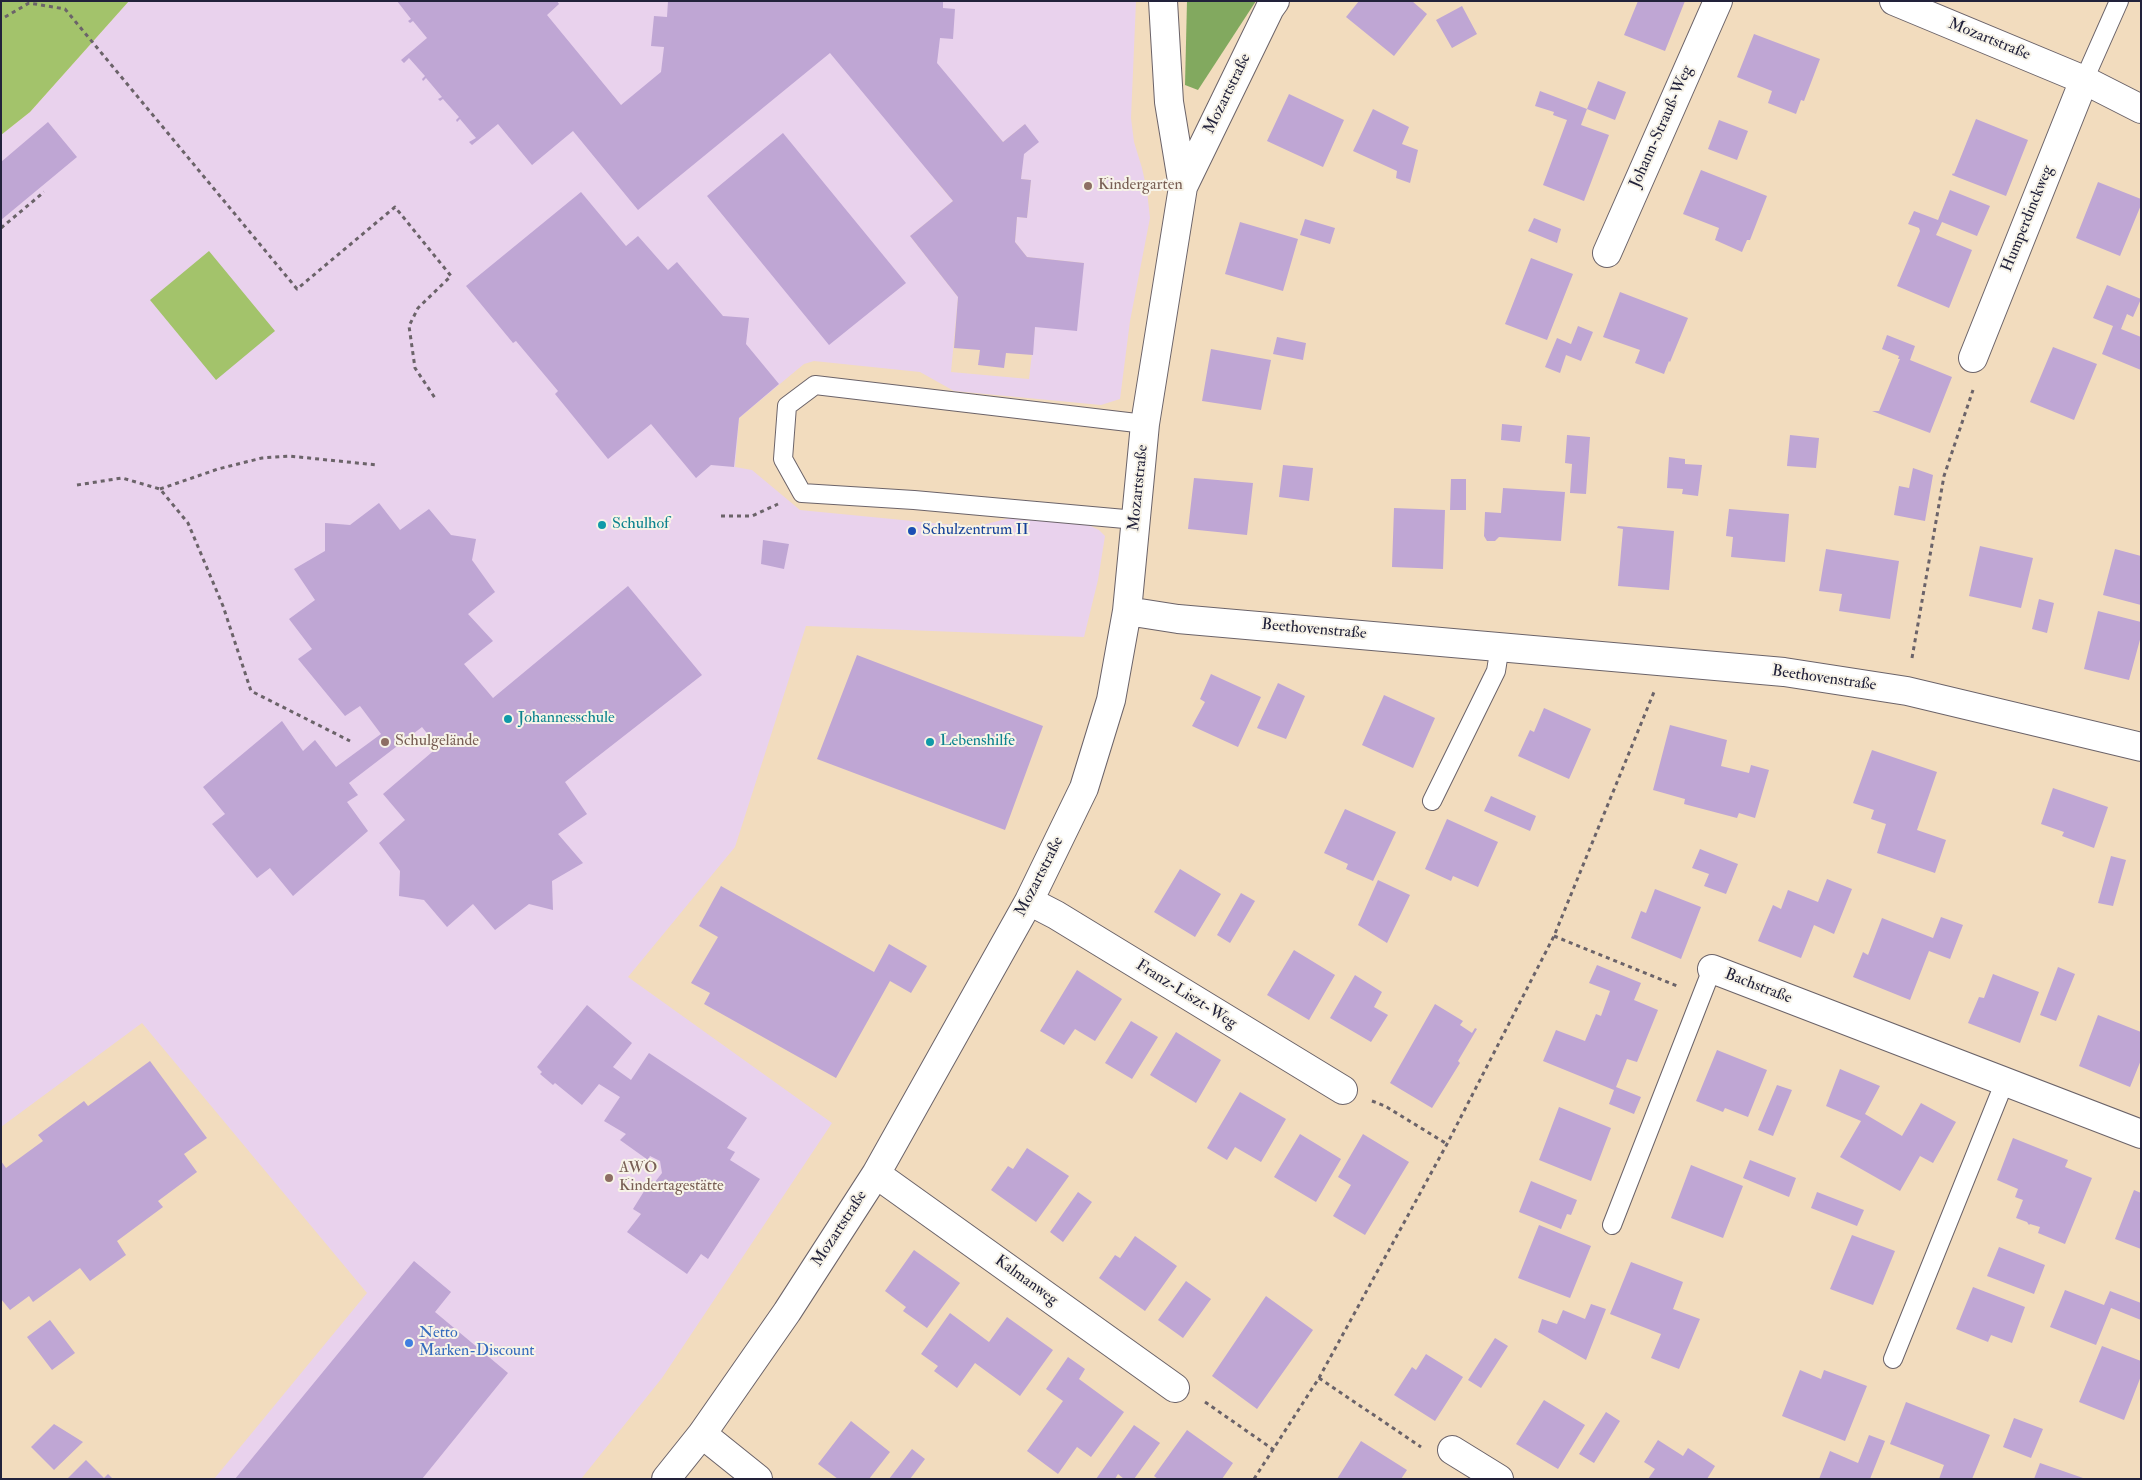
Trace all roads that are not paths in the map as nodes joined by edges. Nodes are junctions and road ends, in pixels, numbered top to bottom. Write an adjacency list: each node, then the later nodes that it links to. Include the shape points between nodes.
1 (1163, 1): 8 (street, Mozartstraße, via 1169,102)
2 (1275, 1): 8 (street, Mozartstraße)
3 (1718, 1): 9 (street, Johann-Strauß-Weg)
4 (1894, 1): 6 (street, Mozartstraße)
5 (2119, 1): 6 (lane)
6 (2084, 80): 7 (street, Mozartstraße); 10 (street, Humperdinckweg)
7 (2141, 108)
8 (1183, 187): 11 (street, Mozartstraße)
9 (1607, 253)
10 (1973, 358)
11 (1145, 424): 12 (street, Mozartstraße); 12 (lane, via 815,385 787,406 783,459 802,493)
12 (1136, 520): 13 (street, Mozartstraße)
13 (1128, 610): 14 (street, Beethovenstraße, via 1178,619); 17 (street, Mozartstraße, via 1111,700 1084,788)
14 (1500, 646): 15 (street, Beethovenstraße, via 1784,672 1907,691); 16 (lane, via 1496,671)
15 (2141, 747)
16 (1432, 801)
17 (1029, 901): 20 (street, Franz-Liszt-Weg); 22 (street, Mozartstraße)
18 (1712, 969): 19 (street, Bachstraße); 23 (lane, Bachstraße)
19 (2005, 1081): 21 (street, Bachstraße); 24 (lane)
20 (1343, 1090)
21 (2141, 1134)
22 (876, 1174): 25 (street, Kalmanweg); 26 (street, Mozartstraße, via 787,1312)
23 (1612, 1225)
24 (1894, 1359)
25 (1175, 1388)
26 (702, 1434): 28 (street, Mozartstraße); 29 (street)
27 (1452, 1450): 30 (street)
28 (666, 1479)
29 (758, 1479)
30 (1499, 1479)

